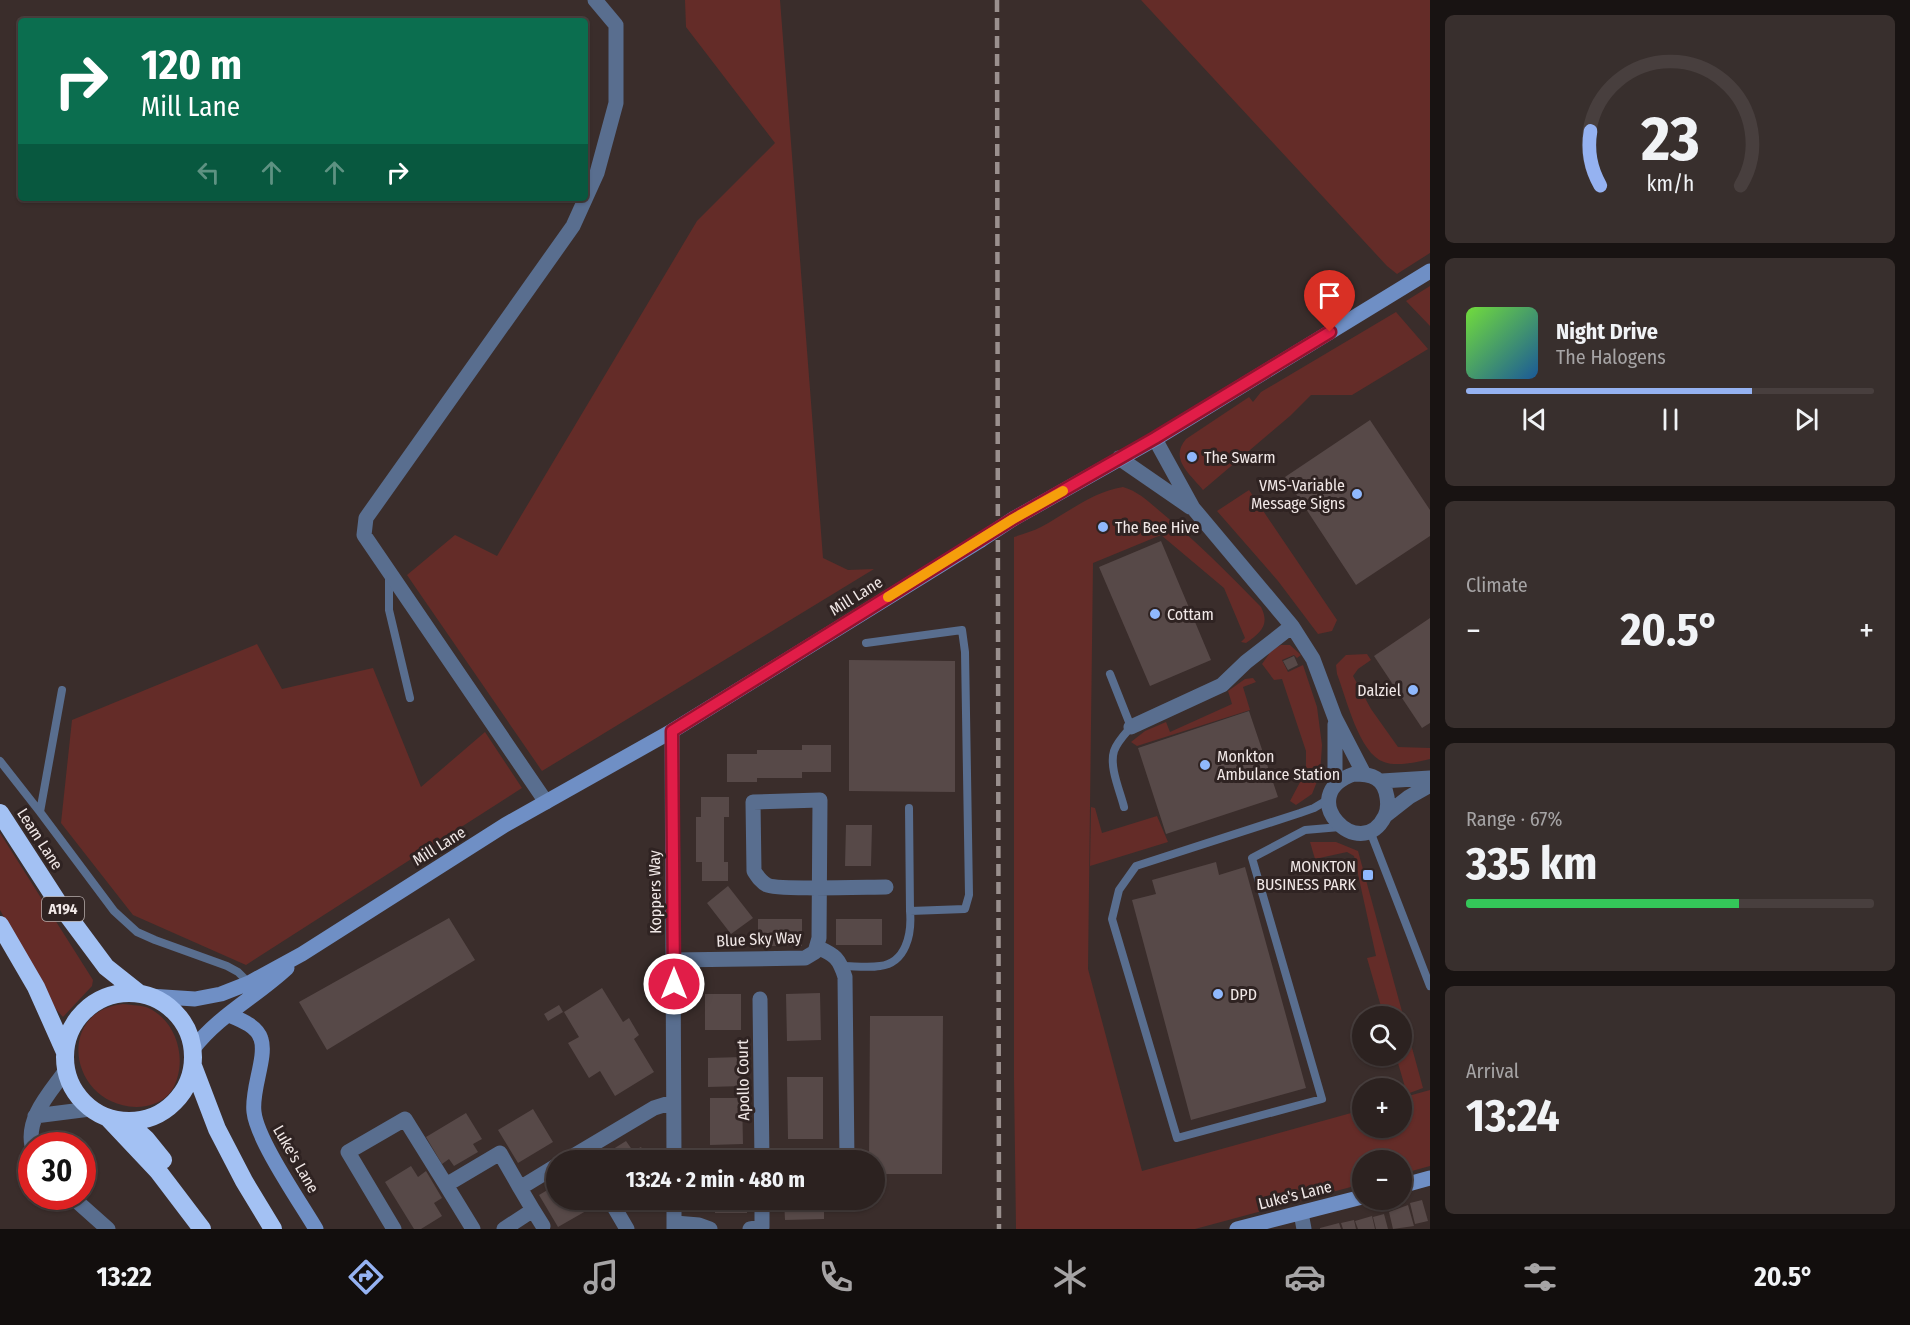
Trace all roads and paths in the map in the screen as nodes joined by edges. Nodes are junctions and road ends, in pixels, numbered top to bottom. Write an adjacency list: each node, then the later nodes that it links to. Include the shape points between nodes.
1 (595, 0): 2 (street, via 616,25 616,103)
2 (588, 193)
3 (584, 201): 8 (street, via 573,226 366,518 364,535)
4 (1424, 275): 5 (main road, Mill Lane)
5 (1155, 438): 6 (main road, Mill Lane); 7 (street)
6 (1119, 458): 7 (street); 16 (main road, Mill Lane, bridge, via 1013,519)
7 (1193, 508): 9 (street)
8 (390, 572): 13 (lane, via 389,610); 23 (street)
9 (1292, 626): 14 (street, via 1313,659); 15 (street, via 1222,685)
10 (866, 643): 33 (lane, via 962,630 966,664 969,895 965,909)
11 (1110, 674): 15 (lane)
12 (62, 690): 26 (lane)
13 (410, 698)
14 (1335, 718): 18 (street); 22 (street)
15 (1131, 727): 24 (lane, via 1114,752 1114,770)
16 (672, 731): 23 (main road, Mill Lane); 37 (street, Koppers Way)
17 (0, 761): 26 (lane)
18 (1364, 774): 20 (street); 22 (street, via 1344,777)
19 (1430, 778): 20 (street)
20 (1382, 782): 28 (street, via 1388,803)
21 (1430, 785): 28 (street)
22 (1332, 792): 29 (street, via 1330,810); 29 (lane, via 1314,808 1136,866 1119,890 1112,919 1177,1138 1322,1099 1252,858 1305,830)
23 (546, 802): 36 (main road, Mill Lane)
24 (1124, 807)
25 (909, 808): 33 (lane)
26 (40, 812): 39 (lane, via 114,911 137,932 227,966)
27 (0, 813): 41 (highway, Leam Lane / A194, via 106,967)
28 (1386, 815): 30 (street)
29 (1340, 827): 30 (street, via 1360,833)
30 (1370, 831): 40 (lane)
31 (820, 886): 31 (street, Blue Sky Way, via 820,800 753,801 754,871 760,879 769,886); 32 (street); 35 (street, Blue Sky Way)
32 (886, 887)
33 (909, 911): 38 (lane, via 907,947 893,963)
34 (0, 925): 45 (highway, via 36,987)
35 (817, 947): 37 (street, Blue Sky Way, via 805,958); 38 (street, via 831,953)
36 (302, 954): 39 (main road, Mill Lane); 43 (main road, Mill Lane)
37 (674, 960): 46 (street, Koppers Way)
38 (842, 966): 54 (street)
39 (249, 983): 41 (main road, Mill Lane, via 208,997)
40 (1430, 986)
41 (144, 995): 44 (highway, Leam Lane, via 162,1002 183,1022 190,1035); 45 (highway, via 117,994 88,1007 72,1027)
42 (760, 999): 53 (street, Apollo Court)
43 (230, 1015): 44 (main road, Mill Lane, via 203,1035); 74 (main road, Luke's Lane, via 257,1030 261,1039 254,1115 266,1144)
44 (193, 1057): 49 (highway, via 189,1081 171,1107 158,1115); 73 (highway, Leam Lane, via 217,1129)
45 (66, 1061): 47 (highway, via 74,1092); 48 (street)
46 (673, 1102): 51 (street, via 654,1108); 52 (street, Koppers Way)
47 (97, 1113): 48 (street); 49 (highway); 61 (highway, via 158,1170)
48 (35, 1116): 50 (street)
49 (128, 1122): 61 (highway, via 166,1165)
50 (31, 1132)
51 (594, 1150)
52 (674, 1150)
53 (762, 1150)
54 (847, 1150)
55 (546, 1172): 59 (street)
56 (1430, 1178): 57 (main road)
57 (1412, 1183)
58 (446, 1185): 59 (street, via 500,1153); 75 (street, via 405,1119 348,1152); 76 (street)
59 (520, 1188): 63 (street)
60 (1352, 1200): 67 (main road, Luke's Lane)
61 (184, 1202): 72 (highway)
62 (87, 1210): 71 (street)
63 (533, 1210): 68 (street); 77 (street)
64 (616, 1210): 78 (street)
65 (674, 1210): 69 (street)
66 (761, 1210): 70 (street)
67 (1301, 1213): 80 (main road, Luke's Lane); 81 (street)
68 (543, 1226)
69 (675, 1226): 79 (street, via 699,1225)
70 (760, 1228)
71 (108, 1229)
72 (202, 1229)
73 (273, 1229)
74 (316, 1229)
75 (394, 1229)
76 (473, 1229)
77 (504, 1229)
78 (627, 1229)
79 (710, 1229)
80 (1237, 1229)
81 (1304, 1229)

